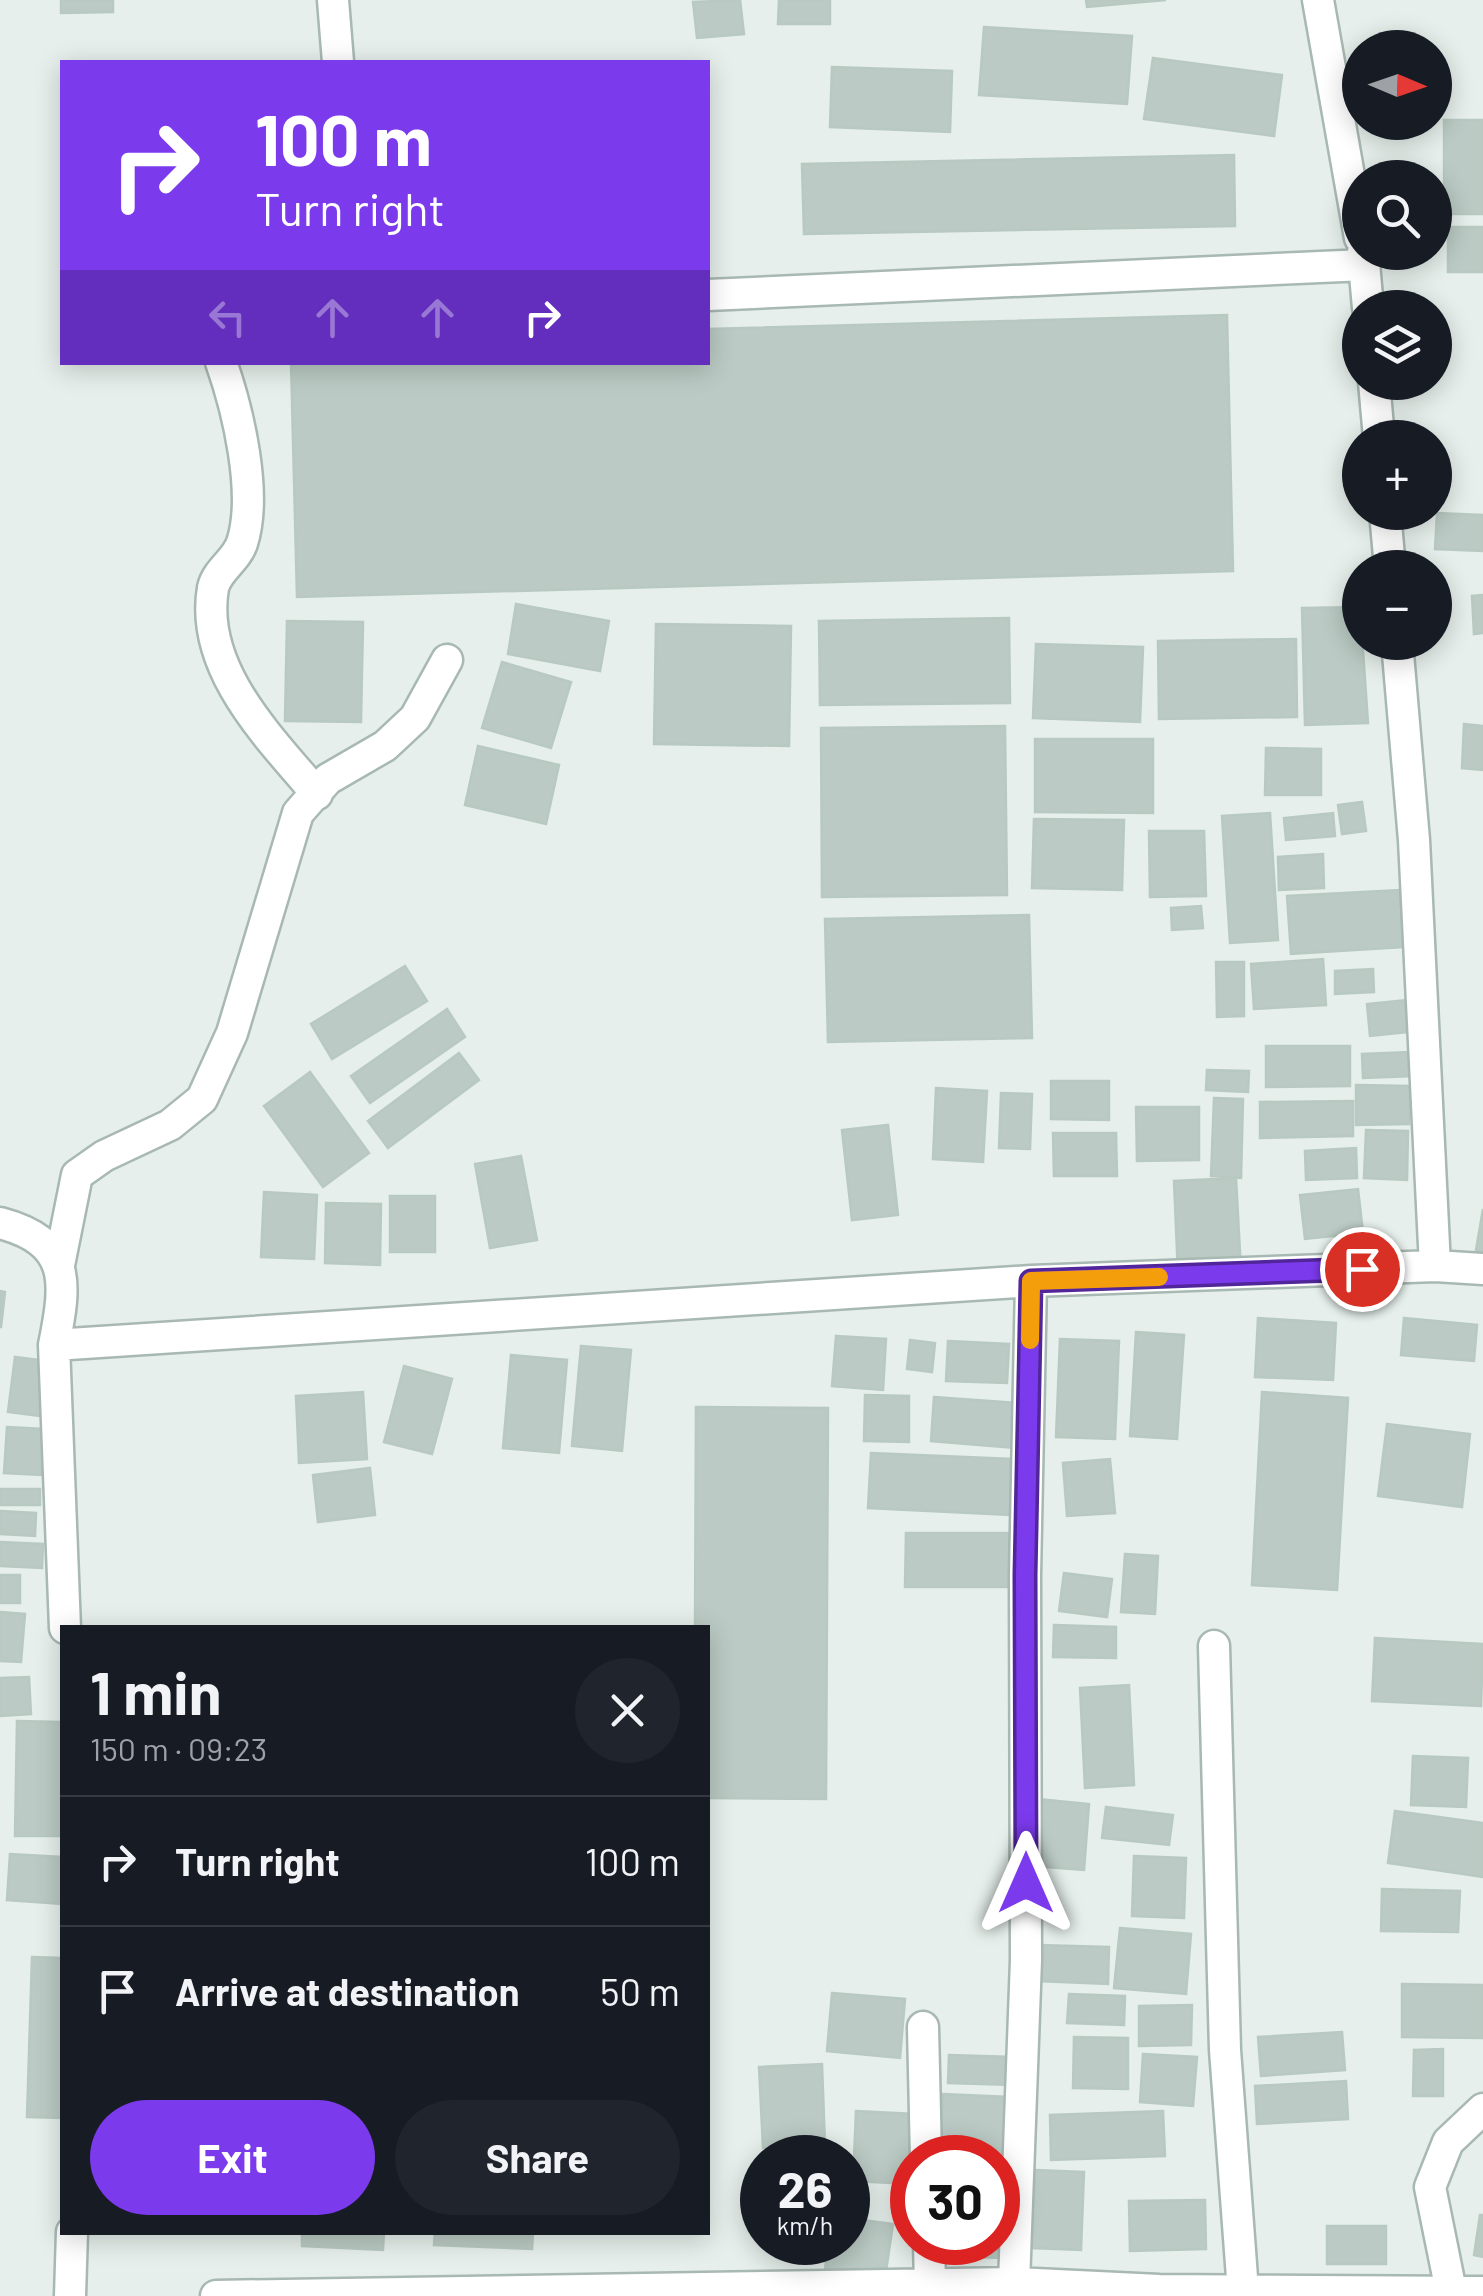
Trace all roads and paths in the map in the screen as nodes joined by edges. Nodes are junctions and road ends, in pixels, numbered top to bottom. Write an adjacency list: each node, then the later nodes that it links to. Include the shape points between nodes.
1 (333, 0): 3 (street)
2 (1318, 0): 4 (street)
3 (338, 60)
4 (1346, 160)
5 (1342, 253): 6 (street)
6 (710, 295)
7 (222, 365): 10 (street, via 246,472 242,544 214,585 216,633 226,673)
8 (447, 660): 10 (street, via 415,718 386,746 328,779)
9 (1398, 660): 13 (street, via 1414,840)
10 (317, 794): 12 (street, via 288,834 232,1033 202,1099 170,1125 77,1175)
11 (0, 1223): 12 (street, via 34,1232)
12 (59, 1265): 16 (street, via 62,1303)
13 (1435, 1266): 14 (street); 15 (street)
14 (1483, 1269)
15 (1031, 1281): 16 (street); 24 (street, via 1026,1960)
16 (54, 1345): 17 (street)
17 (65, 1625)
18 (1214, 1646): 26 (street, via 1224,2050)
19 (922, 2027): 21 (street)
20 (1483, 2109): 28 (street, via 1448,2142 1430,2187)
21 (925, 2135)
22 (72, 2235): 31 (street)
23 (930, 2265): 25 (street)
24 (1014, 2283): 25 (street); 27 (street)
25 (930, 2285): 29 (street)
26 (1242, 2290): 27 (street); 28 (street)
27 (1159, 2293)
28 (1463, 2293)
29 (668, 2294): 30 (street)
30 (375, 2295): 32 (street)
31 (70, 2296)
32 (216, 2296)

